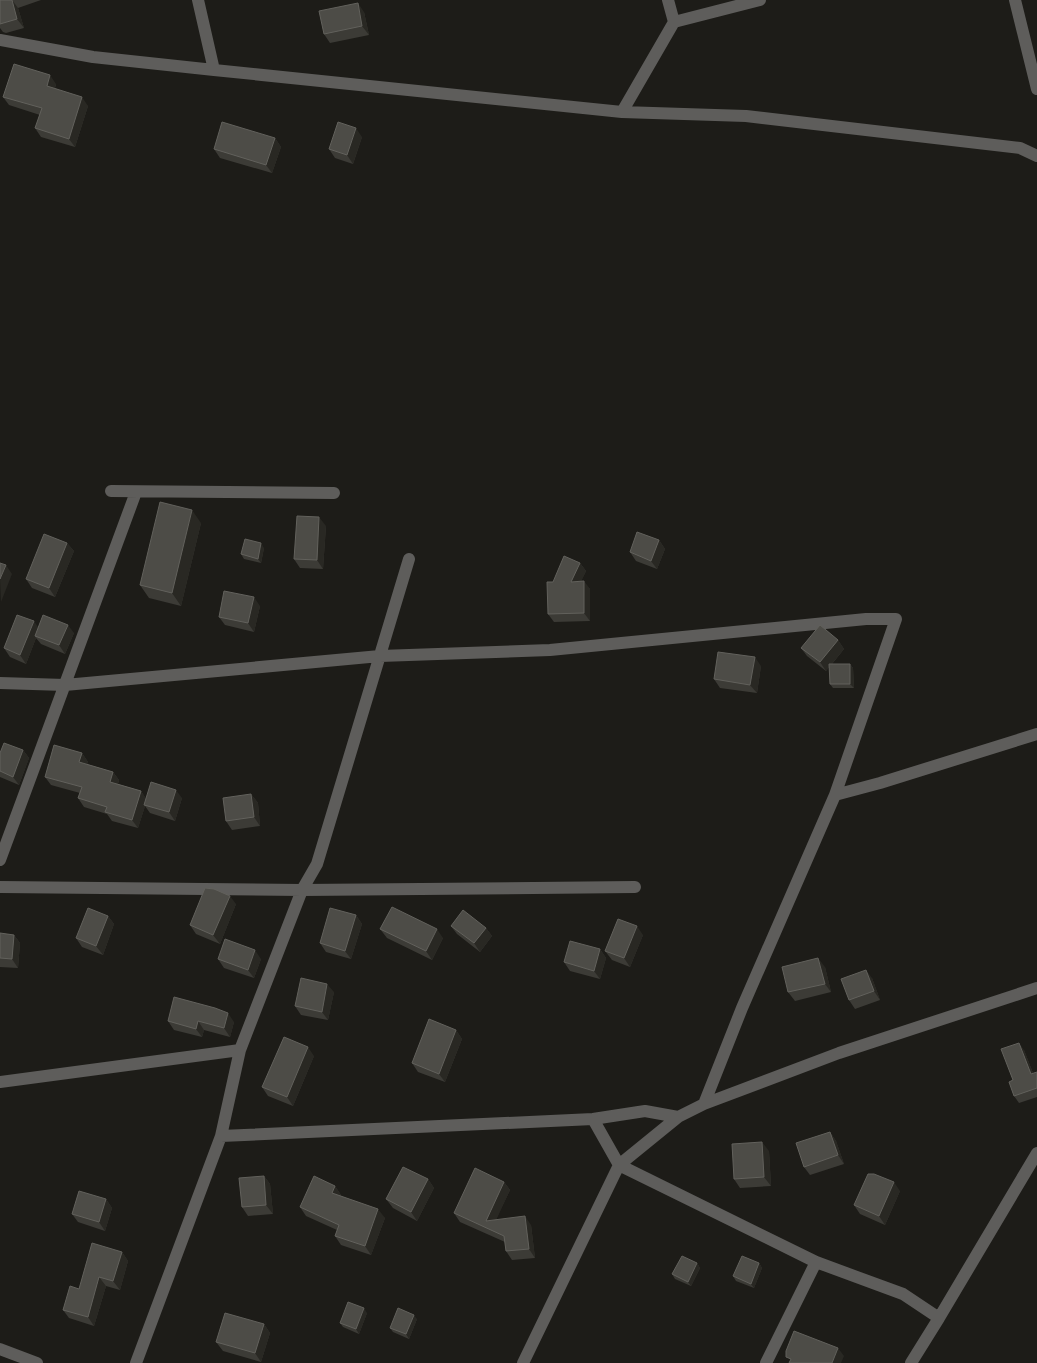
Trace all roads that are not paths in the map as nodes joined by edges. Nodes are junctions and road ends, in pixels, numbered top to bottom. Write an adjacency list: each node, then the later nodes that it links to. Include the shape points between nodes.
1 (198, 0): 7 (street)
2 (668, 0): 5 (street)
3 (760, 0): 5 (street)
4 (1015, 0): 8 (street)
5 (674, 22): 9 (street)
6 (0, 40): 7 (street, via 93,57)
7 (214, 70): 9 (street)
8 (1037, 89)
9 (622, 112): 10 (street, via 746,116 1020,148)
10 (1037, 156)
11 (111, 491): 12 (street)
12 (136, 492): 13 (street); 17 (street)
13 (334, 493)
14 (409, 559): 15 (street)
15 (380, 656): 17 (street); 19 (street, via 550,650 866,619 896,619); 23 (street, via 317,864)
16 (0, 683): 17 (street)
17 (65, 685): 20 (street)
18 (1037, 734): 19 (street)
19 (835, 795): 27 (street)
20 (0, 860)
21 (0, 887): 23 (street)
22 (635, 887): 23 (street)
23 (302, 890): 25 (street)
24 (1037, 988): 27 (street, via 839,1053)
25 (240, 1050): 26 (street); 30 (street)
26 (0, 1082)
27 (704, 1104): 28 (street)
28 (678, 1117): 29 (street, via 644,1111); 32 (street)
29 (593, 1119): 30 (street); 32 (street)
30 (221, 1136): 37 (street)
31 (1037, 1153): 34 (street)
32 (619, 1165): 33 (street); 38 (street)
33 (816, 1262): 34 (street, via 902,1294); 39 (street)
34 (938, 1318): 40 (street)
35 (0, 1349): 36 (street)
36 (37, 1363)
37 (136, 1363)
38 (523, 1363)
39 (766, 1363)
40 (911, 1363)

